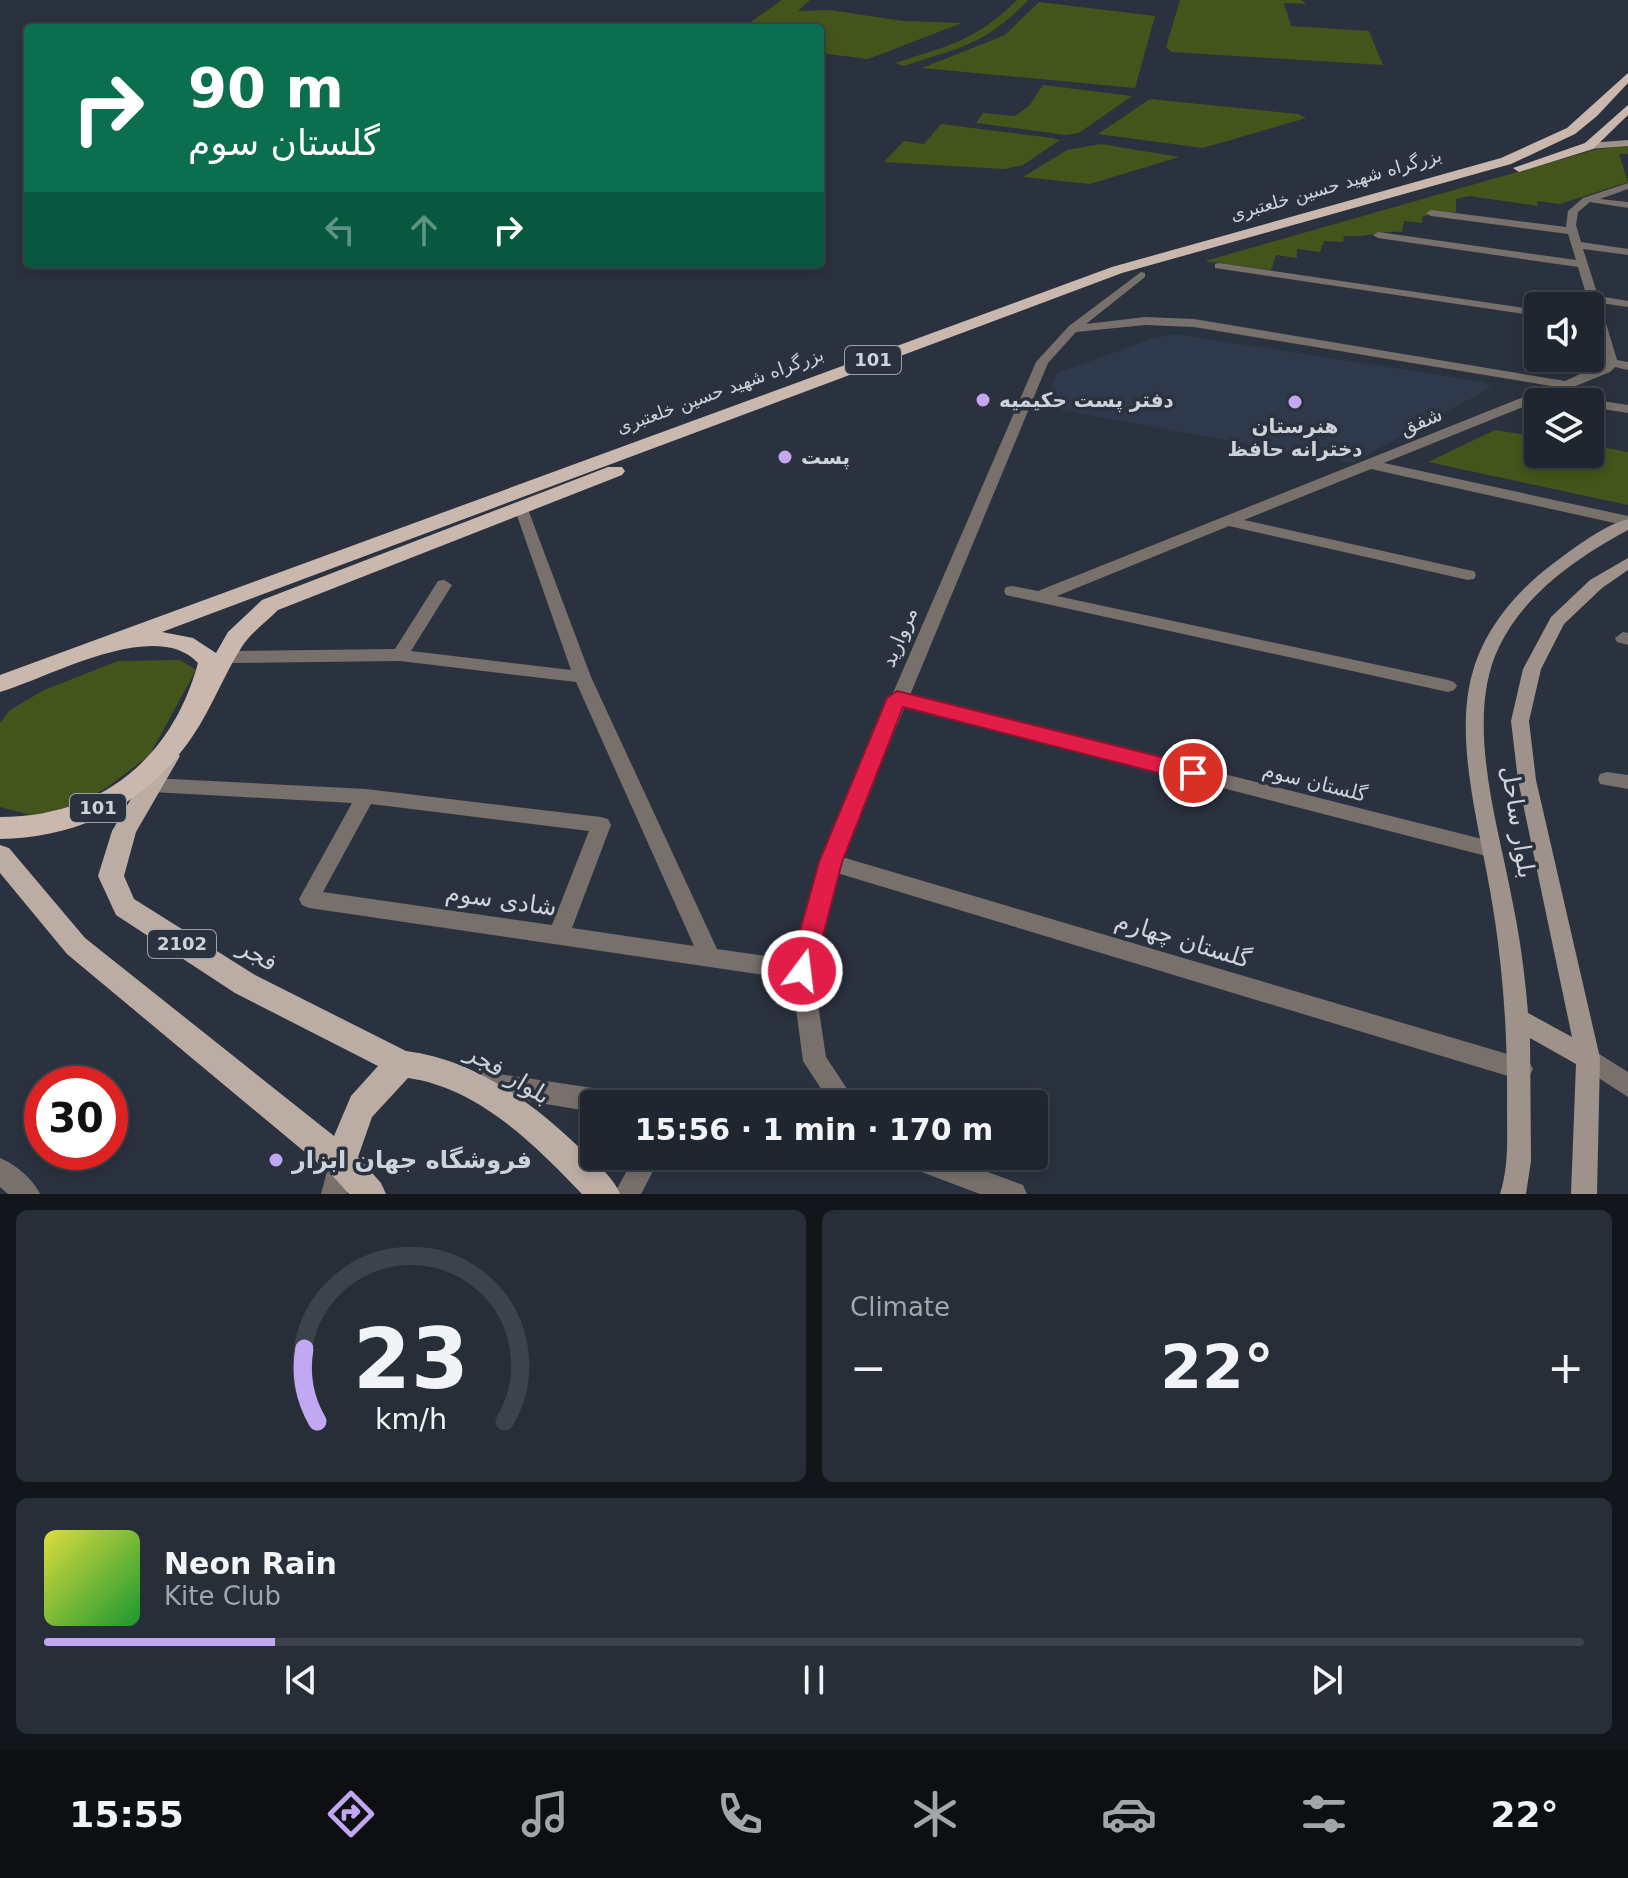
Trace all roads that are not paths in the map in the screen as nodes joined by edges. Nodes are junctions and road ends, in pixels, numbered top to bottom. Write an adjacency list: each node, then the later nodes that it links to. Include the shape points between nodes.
1 (1628, 76): 38 (highway, بزرگراه شهید حسین خلعتبری / 101, via 1571,131 1520,156 1117,270)
2 (1628, 109): 5 (highway, بزرگراه شهید حسین خلعتبری / 101)
3 (1628, 132): 5 (highway)
4 (1628, 143): 5 (main road)
5 (1589, 146): 15 (highway, بزرگراه شهید حسین خلعتبری / 101)
6 (1628, 186): 7 (street)
7 (1586, 200): 8 (street); 11 (street, via 1573,211)
8 (1628, 205)
9 (1431, 213): 11 (street)
10 (1378, 235): 13 (street)
11 (1575, 238): 12 (street); 13 (street)
12 (1628, 252)
13 (1583, 264): 16 (street)
14 (1219, 266): 19 (street)
15 (1141, 275): 20 (street, مروارید); 30 (highway, بزرگراه شهید حسین خلعتبری / 101)
16 (1591, 292)
17 (1604, 301): 18 (street)
18 (1628, 304)
19 (1524, 311)
20 (1073, 329): 24 (street, via 1145,321 1194,323); 46 (street, مروارید, via 1042,362)
21 (1604, 343): 22 (street)
22 (1612, 363): 23 (street); 24 (street, شفق)
23 (1628, 366)
24 (1566, 385): 25 (street, شفق)
25 (1558, 388)
26 (1524, 401): 29 (street, شفق)
27 (1604, 405): 28 (street)
28 (1628, 409)
29 (1368, 464): 31 (street, شفق); 32 (street)
30 (521, 507): 40 (highway, بزرگراه شهید حسین خلعتبری / 101, via 270,605 236,638); 42 (street)
31 (1226, 521): 34 (street); 37 (street, شفق)
32 (1628, 522): 54 (main road, بلوار ساحل, via 1560,564 1523,598 1489,649 1476,704)
33 (1628, 563): 61 (main road, بلوار ساحل, via 1557,621 1532,669 1520,721 1527,780)
34 (1468, 575)
35 (444, 585): 39 (street)
36 (1012, 591): 37 (street)
37 (1039, 597): 44 (street)
38 (109, 642): 41 (highway, بزرگراه شهید حسین خلعتبری / 101); 47 (highway, via 168,640 203,652 210,662)
39 (400, 655): 40 (street); 42 (street)
40 (225, 657): 47 (highway, بزرگراه شهید حسین خلعتبری / 101)
41 (61, 661): 43 (highway, بزرگراه شهید حسین خلعتبری / 101); 45 (highway)
42 (582, 677): 58 (street)
43 (0, 684)
44 (1448, 686)
45 (0, 696)
46 (897, 698): 54 (street, گلستان سوم); 56 (street, مروارید)
47 (199, 703): 48 (highway, 101)
48 (176, 742): 51 (main road, فجر / 2102); 53 (highway, 101, via 125,791 95,810 22,830)
49 (1607, 779): 50 (street)
50 (1628, 782)
51 (152, 785): 52 (street); 62 (main road, فجر / 2102, via 124,831 111,876 125,907 245,984)
52 (366, 796): 57 (street, via 601,825); 57 (street, شادی سوم, via 309,899)
53 (0, 828)
54 (1490, 849): 60 (main road, بلوار ساحل)
55 (0, 855): 68 (main road, via 76,946)
56 (830, 862): 59 (street, مروارید); 63 (street, گلستان چهارم)
57 (559, 934): 58 (street, شادی سوم)
58 (709, 956): 59 (street, شادی سوم)
59 (802, 971): 66 (street, مروارید, via 815,1061)
60 (1519, 1020): 61 (main road); 63 (main road, بلوار ساحل)
61 (1588, 1058): 65 (street); 79 (main road, بلوار ساحل)
62 (403, 1064): 64 (main road, بلوار فجر / 2102, via 425,1065); 68 (main road, via 371,1089 354,1115)
63 (1521, 1069): 78 (main road, بلوار ساحل)
64 (463, 1079): 67 (street); 75 (main road, بلوار فجر / 2102, via 550,1137)
65 (1628, 1086)
66 (835, 1090)
67 (580, 1098)
68 (341, 1162): 73 (street); 74 (main road)
69 (0, 1170): 72 (street)
70 (641, 1170): 76 (street)
71 (950, 1170): 77 (street)
72 (27, 1194)
73 (334, 1194)
74 (370, 1194)
75 (604, 1194)
76 (627, 1194)
77 (1014, 1194)
78 (1513, 1194)
79 (1584, 1194)

